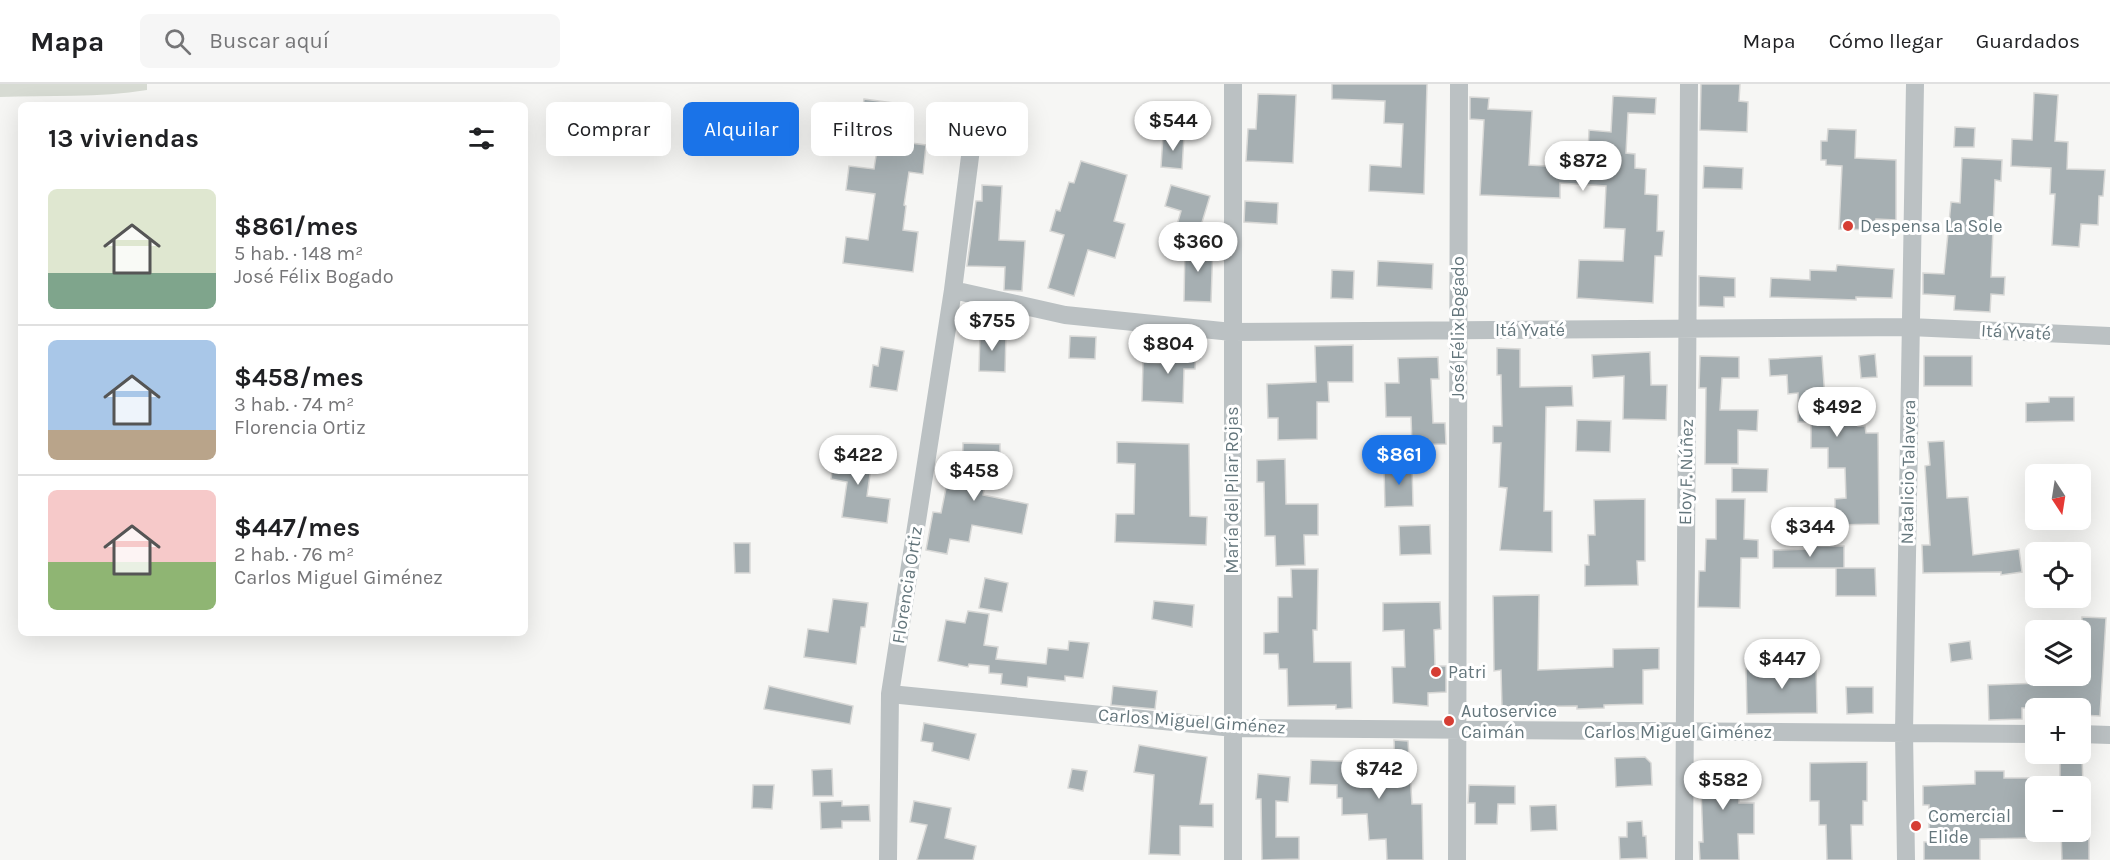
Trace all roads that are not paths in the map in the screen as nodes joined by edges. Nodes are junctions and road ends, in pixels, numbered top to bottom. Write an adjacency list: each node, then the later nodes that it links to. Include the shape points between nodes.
1 (1233, 84): 10 (street, María del Pilar Rojas)
2 (1460, 84): 8 (street, José Félix Bogado)
3 (1689, 84): 9 (street, Eloy F. Núñez)
4 (1915, 84): 7 (street, Natalicio Talavera)
5 (970, 156): 6 (street, Florencia Ortiz)
6 (953, 290): 10 (street, Itá Yvaté, via 1065,315); 12 (street, Florencia Ortiz)
7 (1910, 327): 9 (street, Itá Yvaté); 11 (street, Itá Yvaté); 16 (street, Natalicio Talavera)
8 (1457, 330): 9 (street, Itá Yvaté); 10 (street, Itá Yvaté); 14 (street, José Félix Bogado)
9 (1688, 330): 15 (street, Eloy F. Núñez)
10 (1232, 332): 13 (street, María del Pilar Rojas)
11 (2110, 336)
12 (890, 693): 13 (street, Carlos Miguel Giménez); 20 (street, Florencia Ortiz)
13 (1234, 728): 14 (street, Carlos Miguel Giménez); 21 (street, María del Pilar Rojas)
14 (1457, 731): 15 (street, Carlos Miguel Giménez); 22 (street, José Félix Bogado)
15 (1684, 732): 16 (street, Carlos Miguel Giménez); 23 (street, Eloy F. Núñez)
16 (1904, 732): 17 (street, Carlos Miguel Giménez); 24 (street, Natalicio Talavera)
17 (2025, 734)
18 (2091, 735): 19 (street)
19 (2110, 735)
20 (888, 860)
21 (1233, 860)
22 (1457, 860)
23 (1684, 860)
24 (1906, 860)

